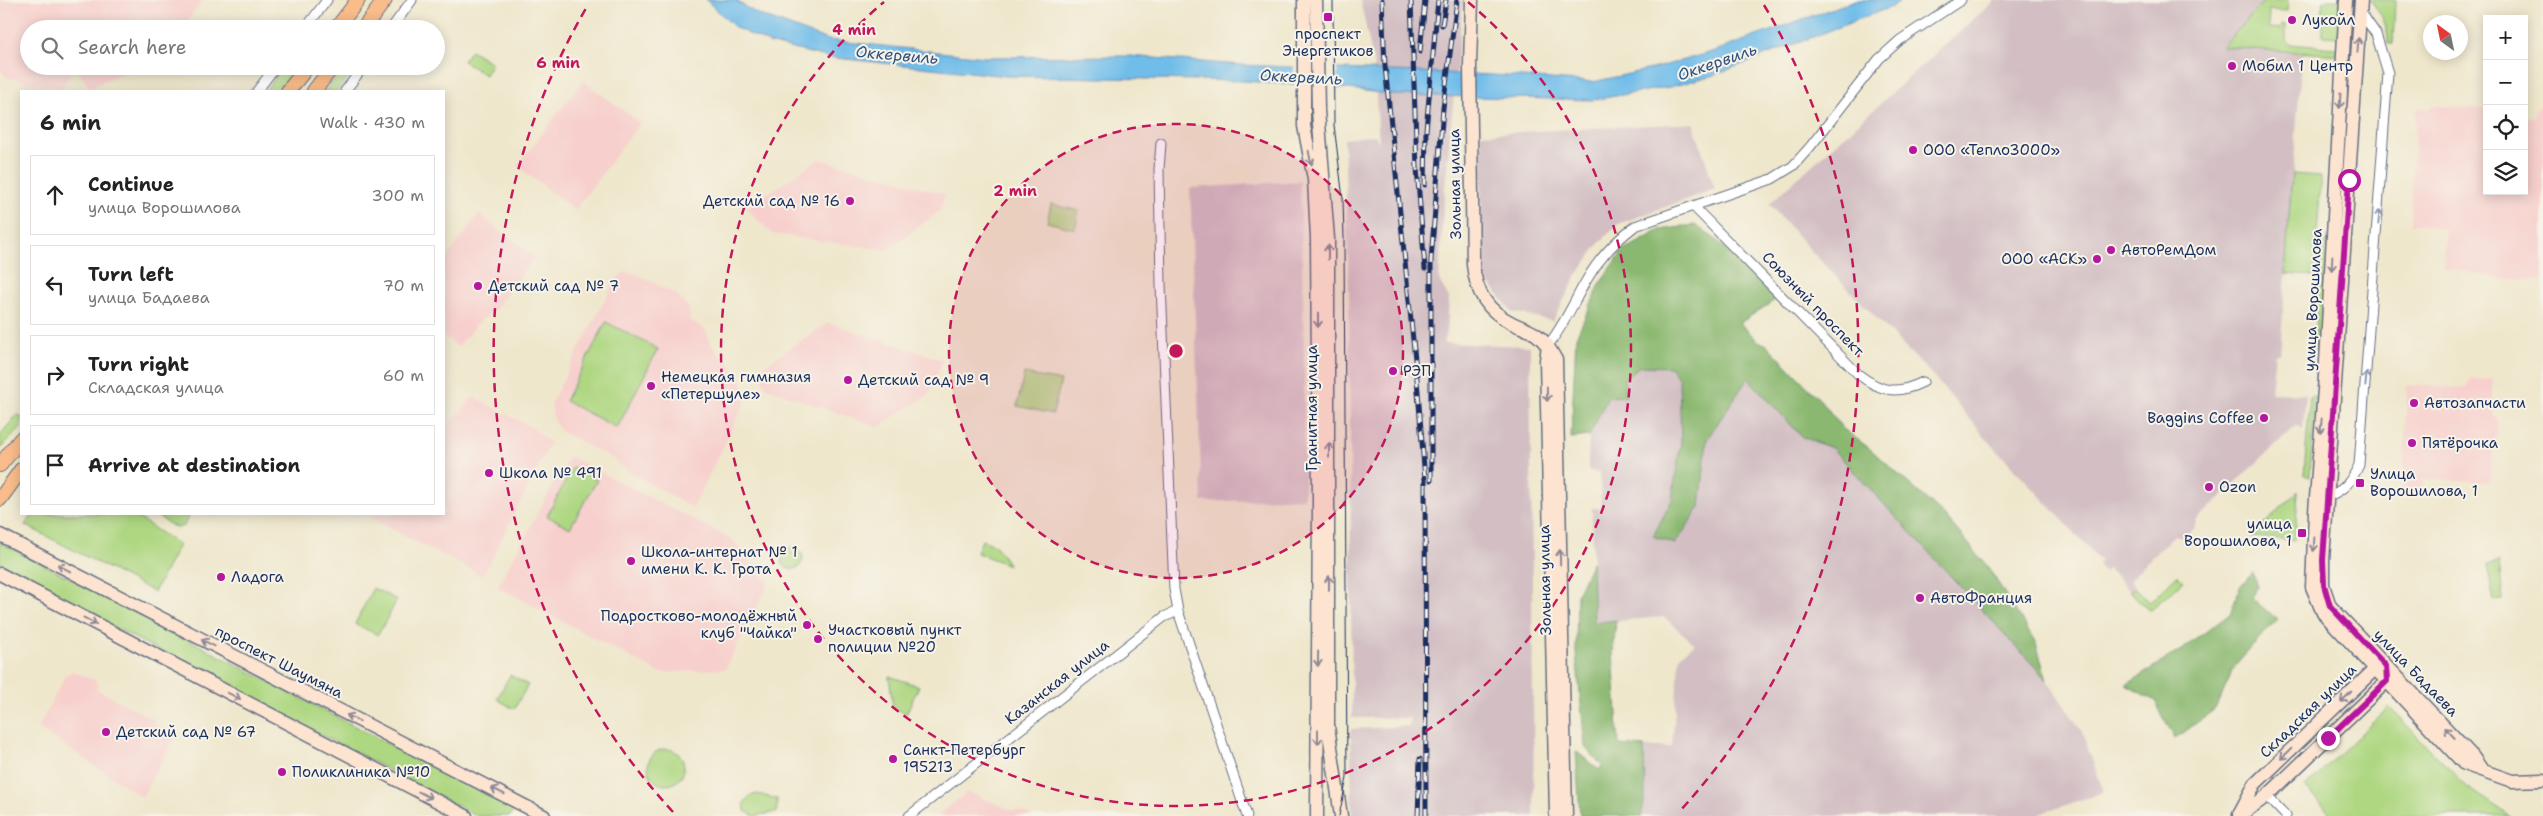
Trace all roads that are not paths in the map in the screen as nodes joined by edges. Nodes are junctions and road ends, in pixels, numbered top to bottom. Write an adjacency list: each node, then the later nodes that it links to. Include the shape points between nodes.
1 (326, 0): 11 (street)
2 (358, 0): 12 (main road)
3 (385, 0): 13 (main road)
4 (412, 0): 14 (street)
5 (1304, 0): 15 (street, Гранитная улица)
6 (1316, 0): 15 (street, Гранитная улица)
7 (1472, 0): 26 (street, Зольная улица, via 1470,65 1475,281 1484,302 1493,312 1536,334)
8 (1960, 0): 25 (street, via 1900,40 1879,59 1793,166 1772,179)
9 (2346, 0): 35 (street, улица Ворошилова, one-way to 35, via 2326,362 2315,495 2312,587)
10 (2361, 5): 31 (street, улица Ворошилова, one-way to 10); 31 (street, one-way to 10, via 2344,488 2359,465 2384,158 2388,73 2376,34)
11 (312, 20)
12 (343, 20)
13 (370, 20)
14 (398, 20)
15 (1310, 40): 47 (street, Гранитная улица, one-way to 47, via 1304,126 1314,179 1317,239); 48 (street, Гранитная улица, one-way to 15, via 1328,726 1328,239 1325,178)
16 (269, 75): 20 (street)
17 (301, 75): 21 (main road)
18 (326, 75): 22 (main road)
19 (357, 75): 23 (street)
20 (258, 90)
21 (289, 90)
22 (315, 90)
23 (346, 90)
24 (1161, 143): 36 (street, via 1161,285 1174,589)
25 (1694, 207): 26 (street, via 1635,226 1616,242 1586,281 1565,323); 27 (street, Союзный проспект, via 1870,384 1902,390)
26 (1548, 345): 49 (street, Зольная улица, one-way to 49); 50 (street, Зольная улица, one-way to 26, via 1556,360)
27 (1923, 382)
28 (20, 439): 29 (main road)
29 (0, 465)
30 (20, 471): 32 (main road)
31 (2328, 496): 35 (street, улица Ворошилова)
32 (0, 500)
33 (0, 535): 43 (street, проспект Шаумяна, one-way to 33)
34 (0, 574): 44 (street, one-way to 44)
35 (2322, 600): 37 (street, улица Бадаева, via 2323,613)
36 (1178, 611): 45 (street, Казанская улица, via 1164,617); 46 (street)
37 (2381, 667): 38 (street); 39 (street, улица Бадаева, one-way to 37); 41 (street, Складская улица, one-way to 41)
38 (2387, 681): 39 (street, улица Бадаева, via 2464,764); 42 (street, Складская улица)
39 (2482, 770): 40 (street, улица Бадаева, via 2512,781)
40 (2543, 780)
41 (2255, 784): 42 (street); 51 (street, Складская улица)
42 (2267, 796): 51 (street, Складская улица); 52 (street)
43 (542, 815)
44 (466, 816)
45 (909, 816)
46 (1248, 816)
47 (1318, 816)
48 (1342, 816)
49 (1556, 816)
50 (1566, 816)
51 (2238, 816)
52 (2286, 816)

